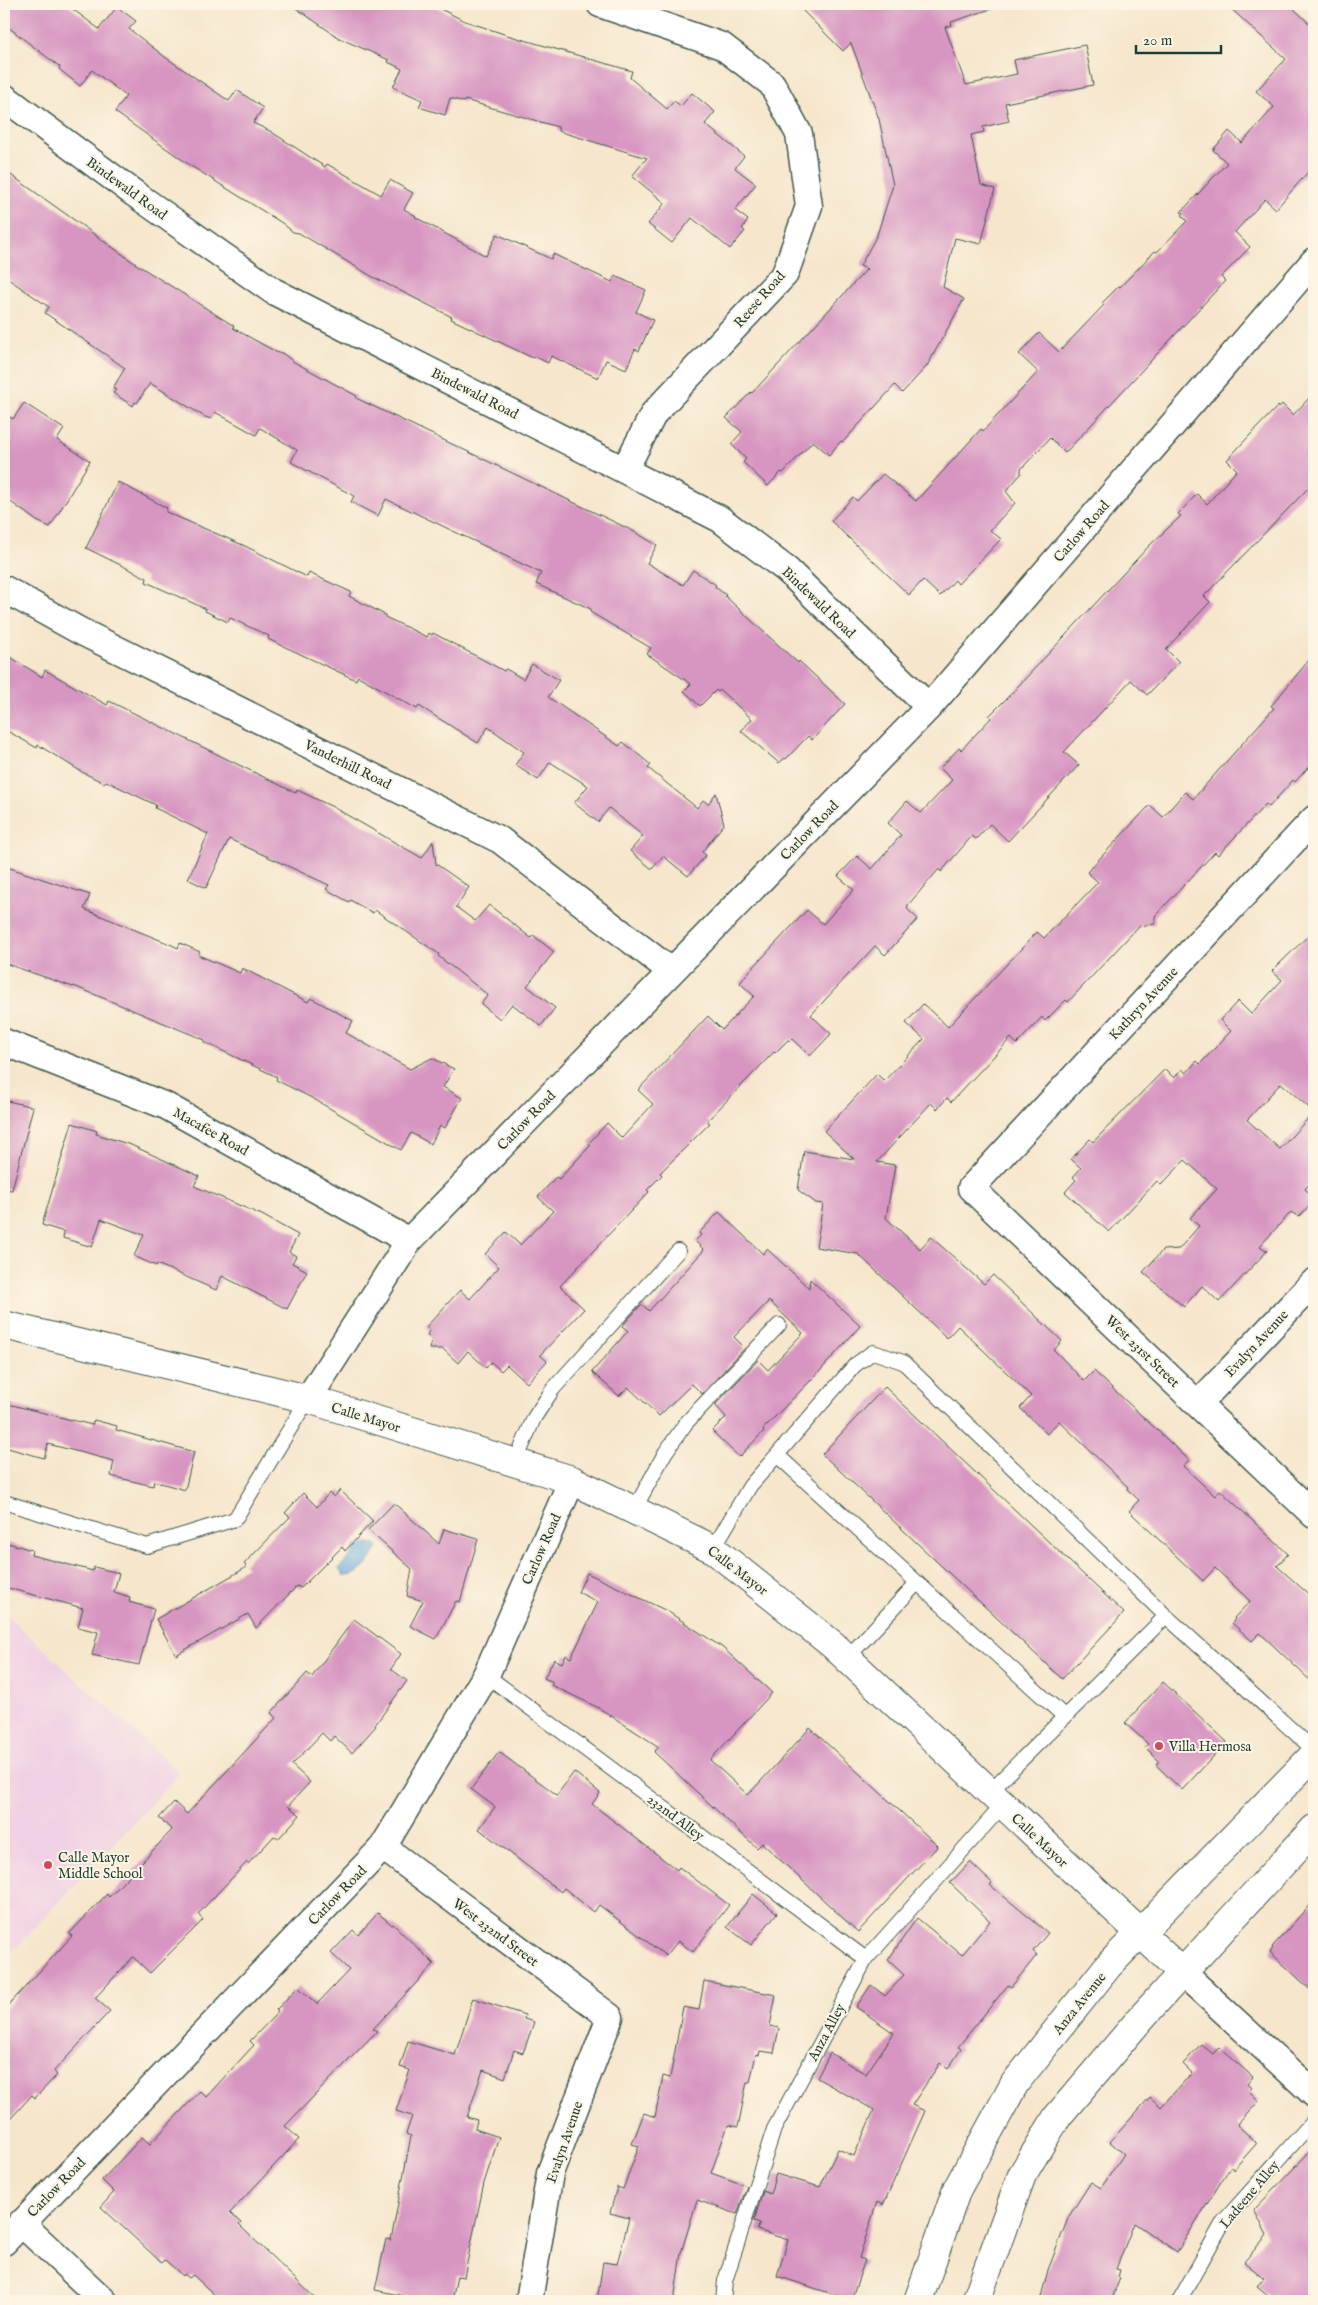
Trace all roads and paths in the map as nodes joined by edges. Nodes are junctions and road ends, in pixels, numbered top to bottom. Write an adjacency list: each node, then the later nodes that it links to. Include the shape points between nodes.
1 (600, 4): 4 (street, Reese Road, via 722,46 772,84 799,134 809,206 785,274 654,413)
2 (4, 97): 4 (street, Bindewald Road, via 273,291)
3 (1314, 261): 6 (street, Carlow Road)
4 (625, 469): 6 (street, Bindewald Road, via 720,519 787,570)
5 (4, 589): 8 (street, Vanderhill Road, via 89,636 500,840)
6 (929, 707): 8 (street, Carlow Road)
7 (1314, 819): 10 (street, Kathryn Avenue)
8 (671, 971): 11 (street, Carlow Road)
9 (4, 1042): 11 (street, Macafee Road, via 166,1106)
10 (971, 1188): 17 (street, West 231st Street)
11 (408, 1241): 16 (street, Carlow Road)
12 (678, 1251): 19 (lane, via 553,1389 534,1418)
13 (1314, 1282): 17 (street, Evalyn Avenue)
14 (4, 1325): 16 (street, Calle Mayor)
15 (779, 1325): 22 (lane, via 686,1423 665,1453)
16 (308, 1399): 19 (street, Calle Mayor); 21 (lane, via 235,1520 147,1546)
17 (1198, 1404): 23 (street, West 231st Street)
18 (777, 1455): 24 (lane, via 750,1486); 25 (lane); 26 (lane, via 855,1365 873,1352 903,1362)
19 (515, 1463): 20 (street, Calle Mayor)
20 (572, 1480): 22 (street, Calle Mayor); 28 (street, Carlow Road)
21 (4, 1502)
22 (634, 1510): 24 (street, Calle Mayor)
23 (1314, 1515)
24 (713, 1548): 27 (street, Calle Mayor)
25 (918, 1583): 27 (lane); 29 (lane)
26 (1166, 1616): 29 (lane, Anza Alley); 30 (lane)
27 (847, 1658): 32 (street, Calle Mayor)
28 (486, 1675): 34 (street, Carlow Road); 36 (lane, 232nd Alley)
29 (1065, 1717): 32 (lane, Anza Alley)
30 (1314, 1750)
31 (1314, 1755): 35 (street, Anza Avenue)
32 (996, 1798): 35 (street, Calle Mayor); 36 (lane, Anza Alley)
33 (1314, 1829): 37 (street)
34 (383, 1847): 38 (street, West 232nd Street); 41 (street, Carlow Road)
35 (1140, 1934): 37 (street, Calle Mayor); 45 (street, Anza Avenue, via 1108,1966 1015,2083 957,2189)
36 (866, 1959): 44 (lane, Anza Alley, via 774,2129 725,2281)
37 (1183, 1974): 39 (street, Calle Mayor); 46 (street, via 1057,2117 1022,2175)
38 (610, 2017): 43 (street, Evalyn Avenue, via 550,2174)
39 (1314, 2094)
40 (1314, 2120): 47 (lane, Ladeene Alley, via 1224,2221)
41 (12, 2233): 42 (street)
42 (104, 2301)
43 (528, 2301)
44 (723, 2301)
45 (918, 2301)
46 (976, 2301)
47 (1179, 2301)

